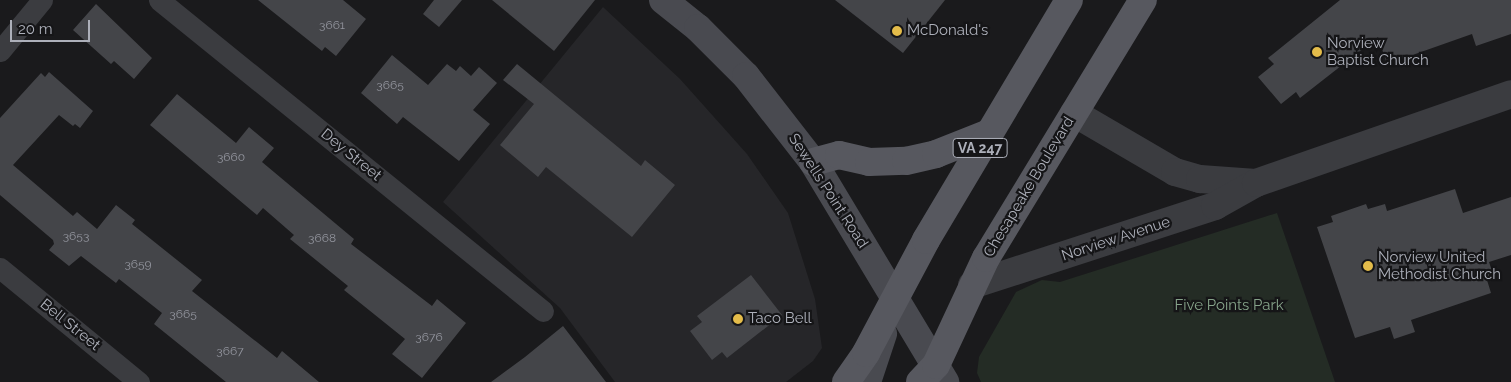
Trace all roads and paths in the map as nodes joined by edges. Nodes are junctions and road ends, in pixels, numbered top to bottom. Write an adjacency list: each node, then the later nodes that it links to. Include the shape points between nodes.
1 (42, 0): 6 (street)
2 (159, 0): 15 (street, Dey Street)
3 (663, 0): 10 (main road, Sewells Point Road, via 698,28 746,76)
4 (1069, 0): 9 (main road, VA 247)
5 (1143, 0): 8 (main road, Chesapeake Boulevard)
6 (0, 51)
7 (1511, 94): 11 (street, Norview Avenue)
8 (1074, 113): 11 (street, Norview Avenue, via 1176,172 1200,179); 13 (main road, Chesapeake Boulevard)
9 (989, 132): 10 (main road, via 936,154 906,161 869,162 839,155); 14 (main road, VA 247)
10 (813, 162): 14 (main road, Sewells Point Road)
11 (1256, 183): 13 (street, Norview Avenue, via 1215,206)
12 (0, 268): 17 (street, Bell Street)
13 (972, 285): 16 (main road, Chesapeake Boulevard)
14 (896, 298): 16 (main road, Sewells Point Road); 18 (main road, VA 247); 19 (main road)
15 (543, 310)
16 (933, 378)
17 (140, 382)
18 (846, 382)
19 (867, 382)

